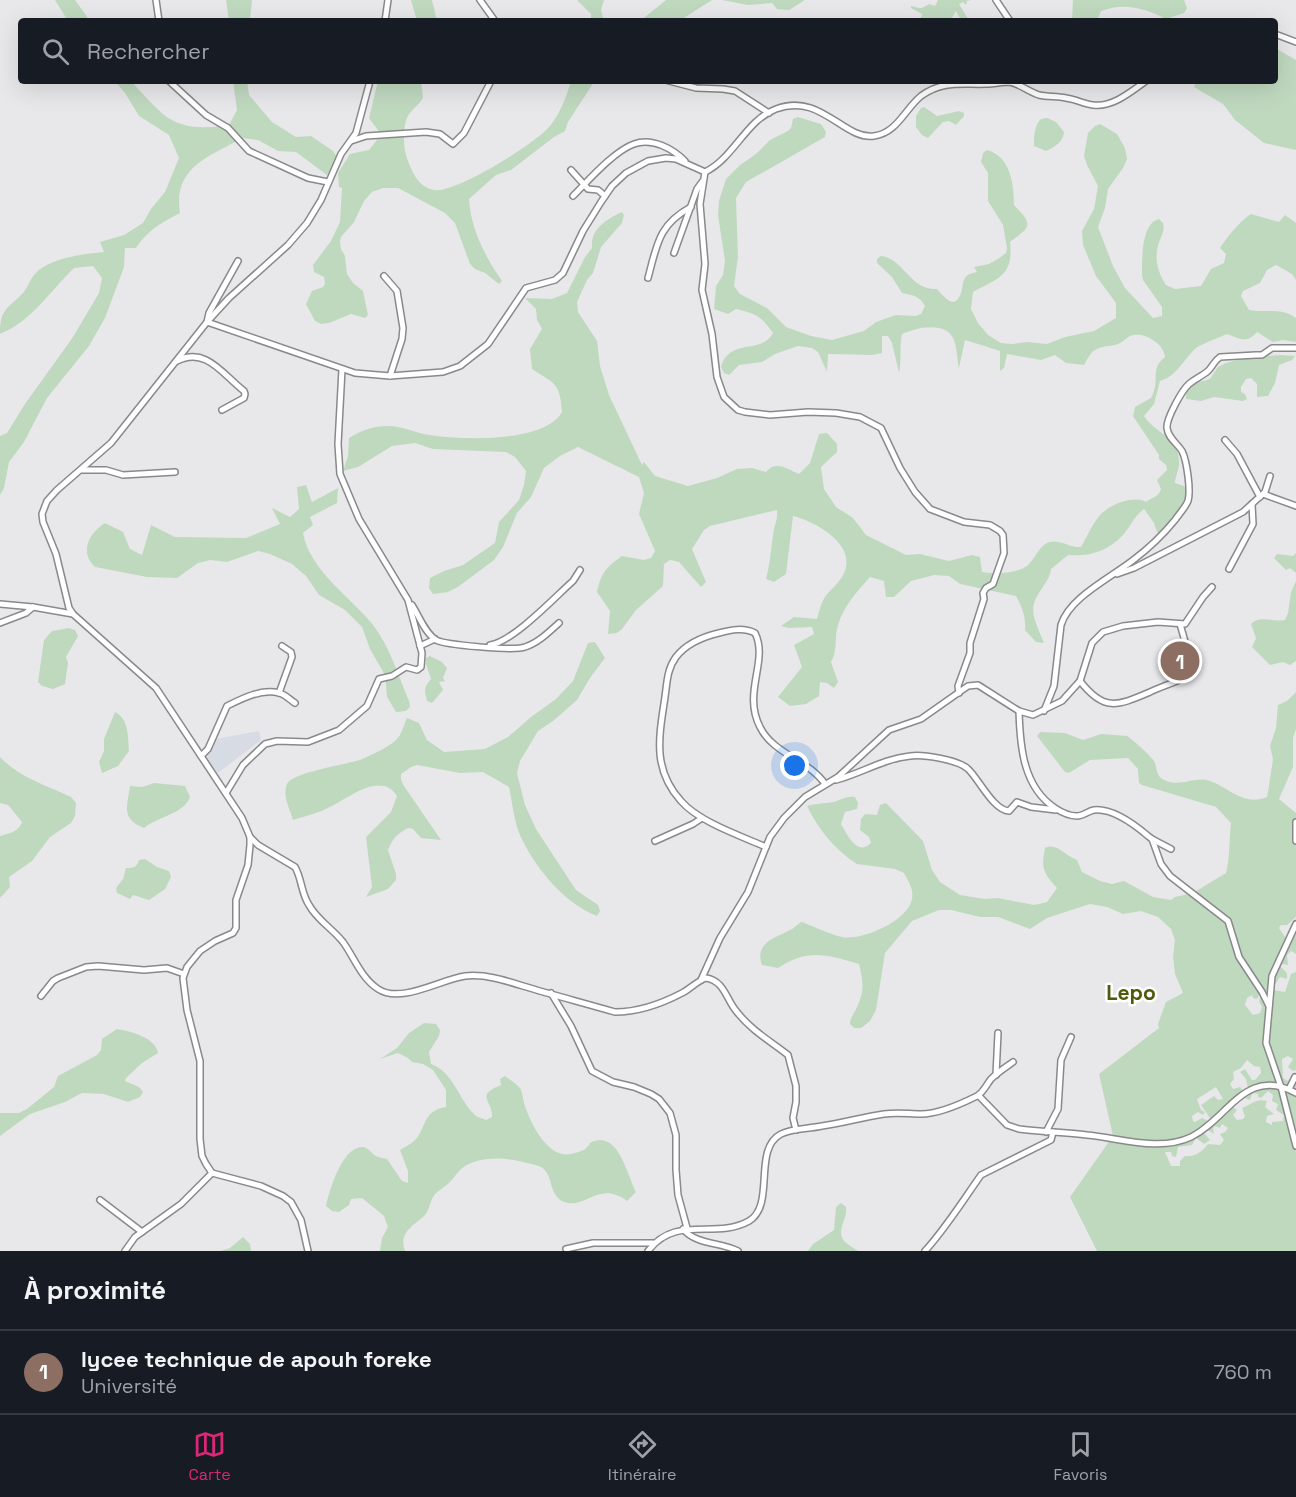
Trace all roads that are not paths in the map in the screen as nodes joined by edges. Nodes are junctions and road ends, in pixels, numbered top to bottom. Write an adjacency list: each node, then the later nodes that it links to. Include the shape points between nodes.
1 (156, 0): 5 (street)
2 (388, 0): 6 (street)
3 (480, 0): 7 (street)
4 (996, 0): 8 (street)
5 (159, 18)
6 (385, 18)
7 (493, 18)
8 (1008, 18)
9 (1278, 35): 10 (street)
10 (1296, 42)
11 (172, 84): 24 (street, via 206,115 228,128 249,151 308,178)
12 (369, 84): 19 (street)
13 (489, 84): 19 (street, via 464,133 453,144 440,134 426,132 366,136)
14 (681, 84): 18 (street, via 735,91)
15 (944, 84): 18 (street, via 915,101 894,127 875,136 853,131 816,109 795,105)
16 (1015, 84): 17 (street, via 1040,95 1094,106 1119,99)
17 (1142, 84)
18 (770, 113): 22 (street, via 721,161)
19 (351, 141): 24 (street)
20 (689, 164): 22 (street); 25 (street, via 672,149 634,143); 27 (street, via 666,158 648,162 626,173)
21 (571, 170): 25 (street)
22 (705, 171): 23 (street)
23 (704, 181): 28 (street); 63 (street, via 700,204 705,264 702,290 724,397 745,412 823,412 860,417 883,431 900,468 930,509 964,522 990,525 1003,535 1004,553 993,584 983,593)
24 (328, 182): 33 (street, via 298,235)
25 (584, 185): 26 (street); 27 (street)
26 (573, 196)
27 (605, 196): 37 (street, via 563,273 555,280 526,288 482,349 460,366 443,372)
28 (691, 207): 29 (street); 32 (street, via 668,223)
29 (674, 253)
30 (238, 261): 33 (street)
31 (384, 276): 37 (street, via 397,291 403,328)
32 (648, 278)
33 (207, 322): 35 (street); 36 (street)
34 (1296, 348): 48 (street, via 1272,348 1256,356 1220,357 1186,387 1167,429 1185,459 1188,501 1157,540)
35 (175, 362): 38 (street, via 203,357 244,391 244,398); 40 (street, via 111,443)
36 (342, 369): 37 (street); 50 (street, via 340,474 359,519)
37 (390, 376)
38 (222, 410)
39 (1225, 440): 43 (street)
40 (82, 470): 41 (street, via 123,475); 53 (street, via 47,501 42,514)
41 (175, 472)
42 (1270, 476): 43 (street)
43 (1261, 496): 44 (street); 45 (street)
44 (1252, 504): 46 (street, via 1253,524); 48 (street, via 1227,522)
45 (1296, 506)
46 (1229, 569)
47 (580, 570): 60 (street, via 573,581 511,636)
48 (1113, 575): 66 (street, via 1086,594 1064,617 1054,686)
49 (1212, 586): 56 (street, via 1188,622)
50 (408, 600): 57 (street); 59 (street)
51 (0, 604): 52 (street)
52 (33, 607): 53 (street); 54 (street)
53 (73, 614): 67 (street, via 150,681)
54 (0, 623)
55 (560, 623): 60 (street, via 525,647 500,650)
56 (1180, 624): 61 (street, via 1158,622 1103,632 1092,643); 61 (street, via 1188,658 1181,679 1113,705 1094,697)
57 (435, 639): 59 (street); 60 (street)
58 (282, 646): 62 (street, via 292,654)
59 (420, 646): 69 (street, via 421,667 406,667 379,679 367,706 339,730 308,742 265,744 243,765)
60 (486, 646)
61 (1080, 681): 66 (street, via 1062,701)
62 (279, 693): 64 (street); 67 (street, via 245,697 227,706)
63 (958, 693): 65 (street, via 978,685); 68 (street, via 916,722 889,730)
64 (295, 703)
65 (1019, 711): 66 (street, via 1029,715); 70 (street, via 1027,773 1045,800)
66 (1044, 711)
67 (201, 756): 69 (street)
68 (828, 783): 70 (street, via 889,760 925,757 964,766 1005,811 1017,802); 71 (street, via 760,729 752,698 760,650 755,633 741,630 705,636 689,645 672,663 659,747 669,786); 77 (street, via 805,797 784,818)
69 (226, 793): 73 (street)
70 (1058, 810): 74 (street, via 1077,816 1104,811)
71 (702, 818): 75 (street); 77 (street)
72 (1296, 822): 76 (street)
73 (250, 837): 80 (street, via 248,865 236,900 236,928 200,951); 82 (street, via 295,867 314,914 342,941 366,978 379,990 401,994 457,978 481,976)
74 (1152, 839): 78 (street); 84 (street, via 1170,876 1228,921 1239,957)
75 (655, 841)
76 (1296, 841)
77 (766, 847): 81 (street, via 748,892)
78 (1171, 849)
79 (1296, 924): 84 (street, via 1272,976)
80 (184, 974): 83 (street, via 167,968 86,967 58,978); 98 (street, via 185,1002 200,1061 201,1146)
81 (701, 980): 82 (street, via 684,992 635,1011 615,1012); 94 (street, via 716,981 744,1020 788,1055 796,1086)
82 (551, 993): 100 (street, via 592,1071 651,1094 670,1113 676,1135 678,1195)
83 (41, 996)
84 (1269, 1006): 90 (street, via 1266,1047)
85 (998, 1033): 88 (street)
86 (1071, 1037): 95 (street, via 1062,1060 1058,1109)
87 (1013, 1062): 88 (street)
88 (996, 1075): 93 (street)
89 (1295, 1077): 91 (street)
90 (1281, 1087): 91 (street); 96 (street, via 1248,1090 1198,1132 1177,1141 1141,1143); 97 (street)
91 (1289, 1089): 92 (street)
92 (1296, 1093)
93 (979, 1096): 94 (street, via 934,1113 886,1113); 95 (street, via 1007,1125)
94 (796, 1130): 100 (street, via 779,1135 769,1148 761,1201 751,1219 713,1229)
95 (1046, 1132): 96 (street)
96 (1053, 1132): 108 (street, via 1051,1140 981,1175)
97 (1296, 1146)
98 (212, 1173): 101 (street, via 181,1204); 105 (street, via 261,1186 291,1202 301,1220)
99 (100, 1200): 101 (street)
100 (685, 1229): 102 (street); 107 (street, via 705,1242 728,1245)
101 (142, 1232): 104 (street)
102 (655, 1243): 103 (street, via 593,1243); 106 (street)
103 (566, 1249)
104 (125, 1251)
105 (308, 1251)
106 (648, 1251)
107 (738, 1251)
108 (925, 1251)

